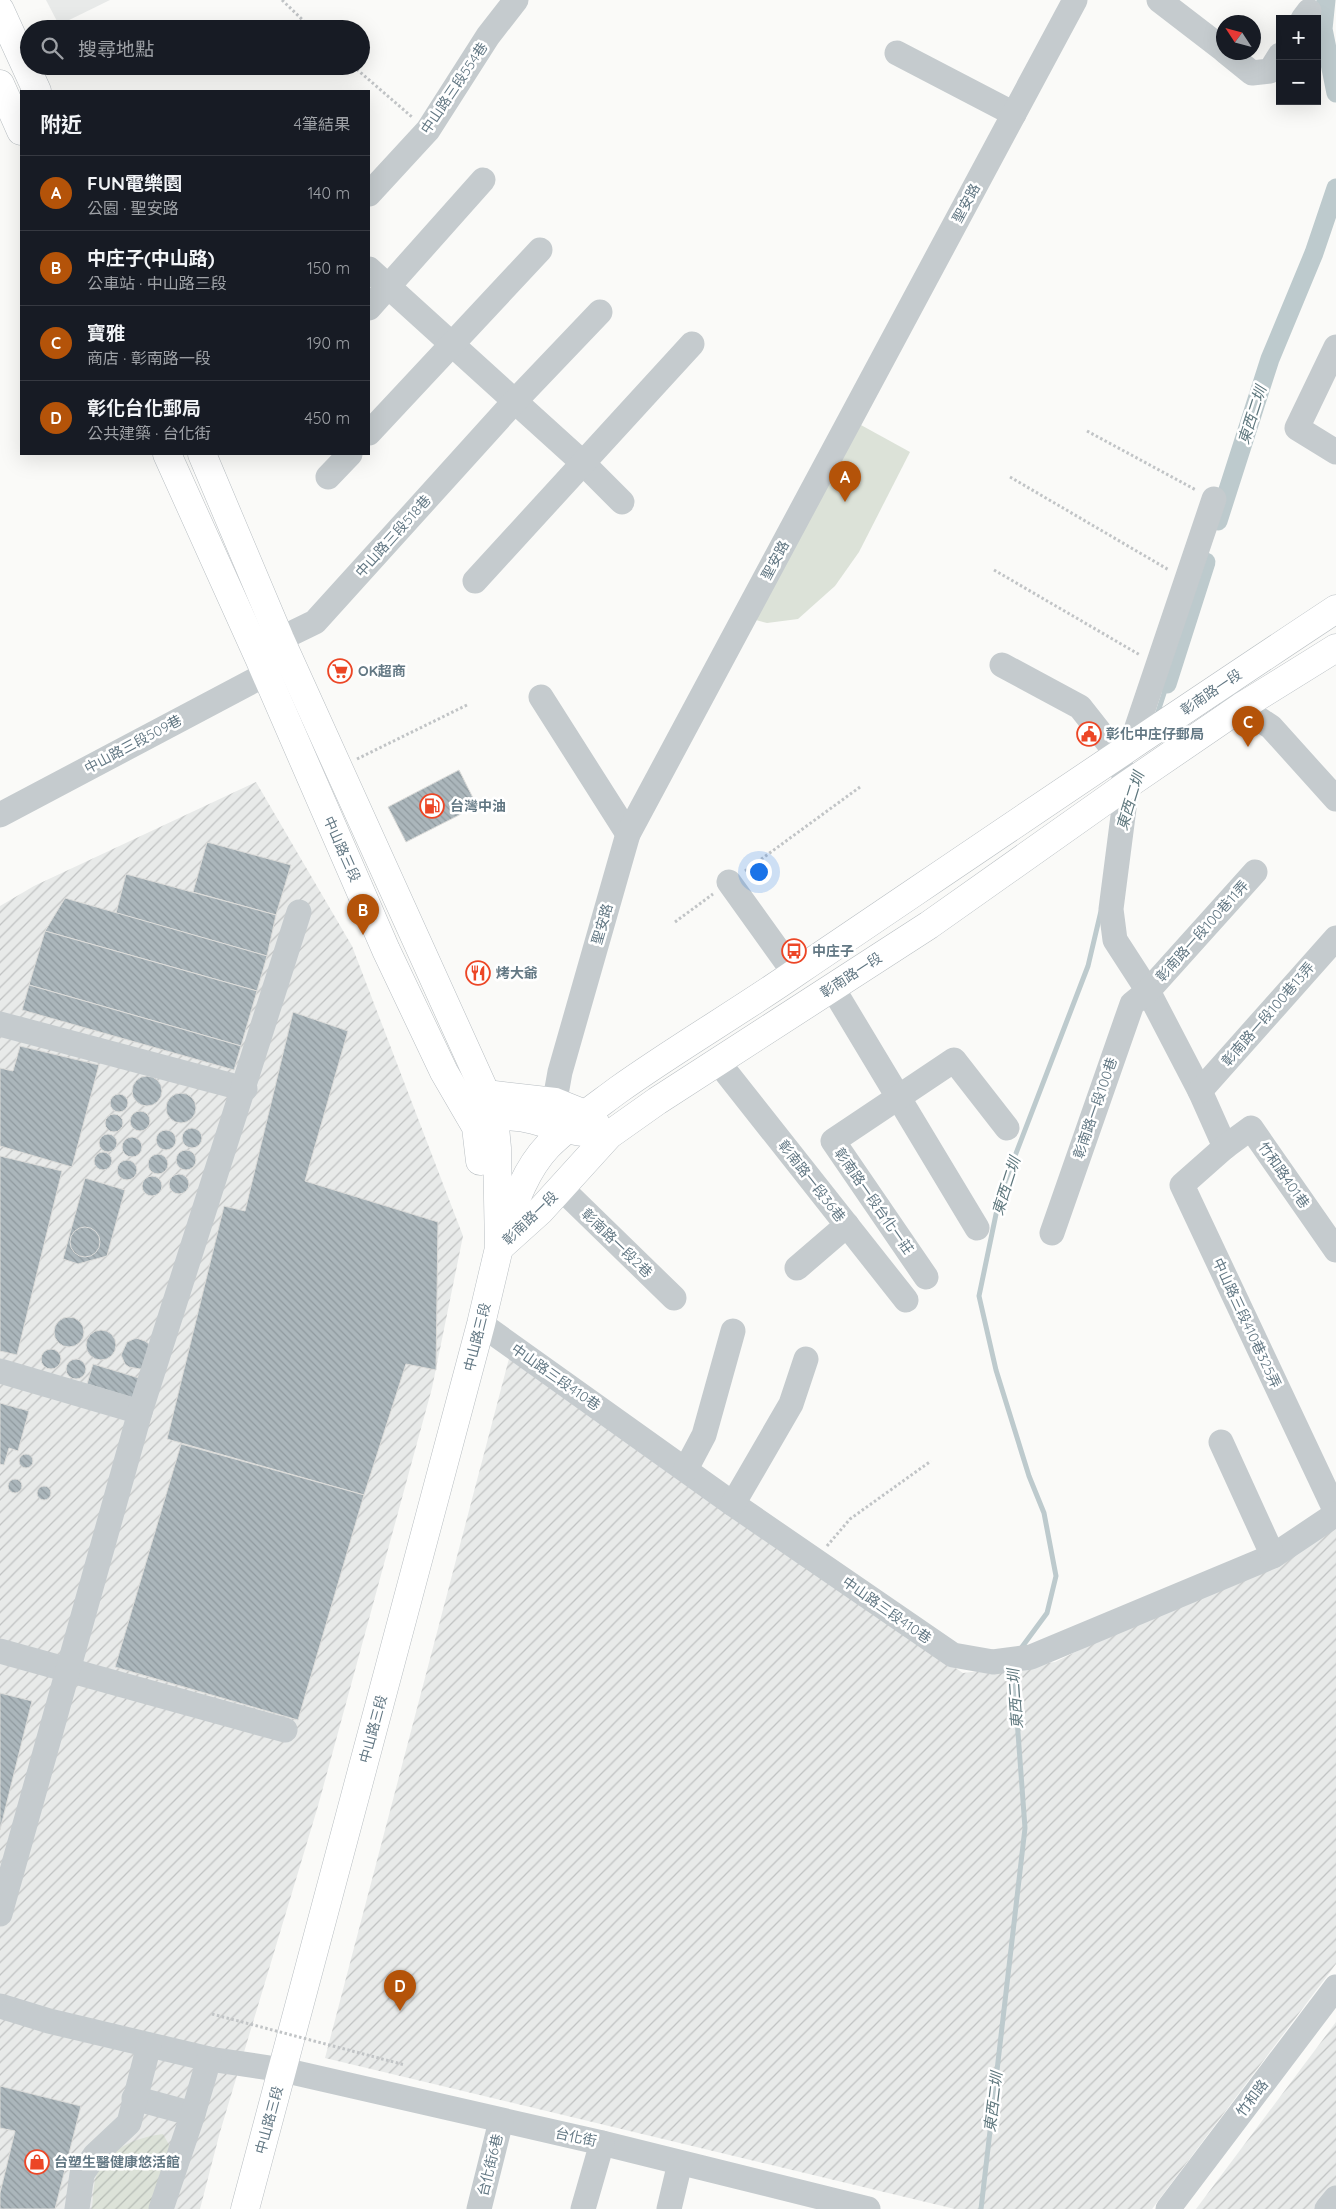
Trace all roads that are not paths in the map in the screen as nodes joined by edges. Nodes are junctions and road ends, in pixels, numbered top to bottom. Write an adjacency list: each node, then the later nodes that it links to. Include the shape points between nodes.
1 (516, 0): 16 (street, 中山路三段554巷, via 488,36 428,130)
2 (1075, 0): 13 (street, 聖安路)
3 (1159, 0): 5 (street)
4 (0, 10): 7 (main road)
5 (1216, 45)
6 (897, 53): 13 (street)
7 (20, 54)
8 (1235, 60): 9 (street, via 1252,73 1270,71)
9 (1277, 60)
10 (30, 75): 12 (main road)
11 (0, 84): 14 (main road)
12 (37, 90)
13 (1014, 114): 48 (street, 聖安路)
14 (20, 129)
15 (483, 180): 19 (street)
16 (370, 193)
17 (540, 250): 22 (street)
18 (370, 271): 19 (street)
19 (389, 286): 20 (street); 22 (street)
20 (370, 307)
21 (600, 312): 25 (street, 中山路三段518巷)
22 (452, 344): 25 (street); 26 (street)
23 (692, 344): 31 (street)
24 (1336, 347): 27 (street, via 1297,428)
25 (515, 401): 31 (street); 37 (street, 中山路三段518巷, via 314,622)
26 (370, 432)
27 (1336, 452)
28 (167, 455): 39 (main road, 中山路三段)
29 (202, 455): 37 (main road, 中山路三段)
30 (349, 455): 32 (street)
31 (583, 463): 34 (street); 35 (street)
32 (328, 477)
33 (1214, 499): 44 (street, via 1134,733)
34 (622, 502)
35 (475, 581)
36 (1336, 609): 41 (main road, 彰南路一段)
37 (280, 639): 39 (street, 中山路三段518巷); 61 (main road, 中山路三段, via 339,768)
38 (1336, 648): 43 (main road, 彰南路一段)
39 (263, 666): 47 (street, 中山路三段509巷); 61 (main road, 中山路三段, via 386,950 444,1072)
40 (1002, 666): 44 (street, via 1080,707)
41 (1220, 686): 43 (street); 44 (main road, 彰南路一段)
42 (541, 696): 48 (street)
43 (1242, 707): 45 (main road, 彰南路一段); 46 (street, via 1271,727)
44 (1117, 754): 45 (street); 53 (main road, 彰南路一段)
45 (1127, 785): 54 (main road, 彰南路一段, via 944,915); 55 (street, via 1111,909 1115,940)
46 (1336, 799)
47 (0, 814)
48 (628, 834): 62 (street, 聖安路, via 560,1072)
49 (1255, 872): 55 (street, 彰南路一段100巷11弄)
50 (729, 882): 53 (street)
51 (300, 912): 58 (street)
52 (1336, 938): 59 (street, 彰南路一段100巷13弄)
53 (795, 974): 62 (main road, 彰南路一段)
54 (832, 987): 57 (main road, 彰南路一段); 60 (street)
55 (1148, 991): 59 (street); 69 (street, 彰南路一段100巷, via 1132,1004)
56 (0, 1024): 58 (street)
57 (718, 1062): 64 (main road, 彰南路一段); 67 (street, 彰南路一段36巷)
58 (244, 1089): 80 (street)
59 (1200, 1091): 65 (street)
60 (899, 1098): 63 (street, 彰南路一段台化一莊, via 954,1060); 68 (street); 73 (street, 彰南路一段台化一莊, via 833,1141)
61 (480, 1111): 62 (main road); 70 (main road, 中山路三段, via 499,1182)
62 (561, 1123): 64 (main road); 70 (main road, 彰南路一段, via 516,1199)
63 (1008, 1128)
64 (609, 1135): 66 (main road, 彰南路一段)
65 (1225, 1147): 71 (street, 竹和路401巷, via 1251,1128); 84 (street, 中山路三段410巷325弄, via 1182,1184)
66 (561, 1188): 70 (main road, 彰南路一段); 74 (street, 彰南路一段2巷)
67 (847, 1226): 72 (street); 75 (street, 彰南路一段36巷)
68 (977, 1228)
69 (1052, 1233)
70 (499, 1248): 76 (main road, 中山路三段)
71 (1336, 1250)
72 (797, 1268)
73 (926, 1276)
74 (674, 1298)
75 (906, 1300)
76 (481, 1324): 82 (street, 中山路三段410巷); 94 (main road, 中山路三段)
77 (733, 1331): 82 (street, via 704,1435)
78 (806, 1358): 83 (street, via 791,1404)
79 (0, 1371): 80 (street)
80 (140, 1412): 87 (street)
81 (1221, 1442): 85 (street)
82 (686, 1469): 83 (street, 中山路三段410巷)
83 (733, 1504): 85 (street, 中山路三段410巷, via 953,1655 993,1662 1031,1657)
84 (1336, 1513): 85 (street, 中山路三段410巷)
85 (1273, 1556)
86 (0, 1651): 87 (street)
87 (67, 1669): 88 (street); 89 (street)
88 (285, 1730)
89 (0, 1914)
90 (1336, 1987): 109 (street, 竹和路)
91 (0, 2006): 92 (street, 台化街, via 49,2022)
92 (149, 2045): 93 (street, 台化街); 95 (street)
93 (209, 2059): 94 (street, 台化街); 96 (street)
94 (283, 2070): 97 (street, 台化街); 104 (main road, 中山路三段)
95 (134, 2098): 96 (street); 102 (street, via 129,2123 95,2155 82,2174)
96 (193, 2114): 103 (street)
97 (501, 2121): 98 (street, 台化街); 105 (street, 台化街6巷)
98 (602, 2143): 99 (street, 台化街); 106 (street)
99 (680, 2163): 101 (street, 台化街); 107 (street)
100 (1336, 2198): 110 (street)
101 (835, 2204): 108 (street, 台化街)
102 (77, 2209)
103 (161, 2209)
104 (245, 2209)
105 (479, 2209)
106 (584, 2209)
107 (669, 2209)
108 (868, 2209)
109 (1168, 2209)
110 (1327, 2209)

